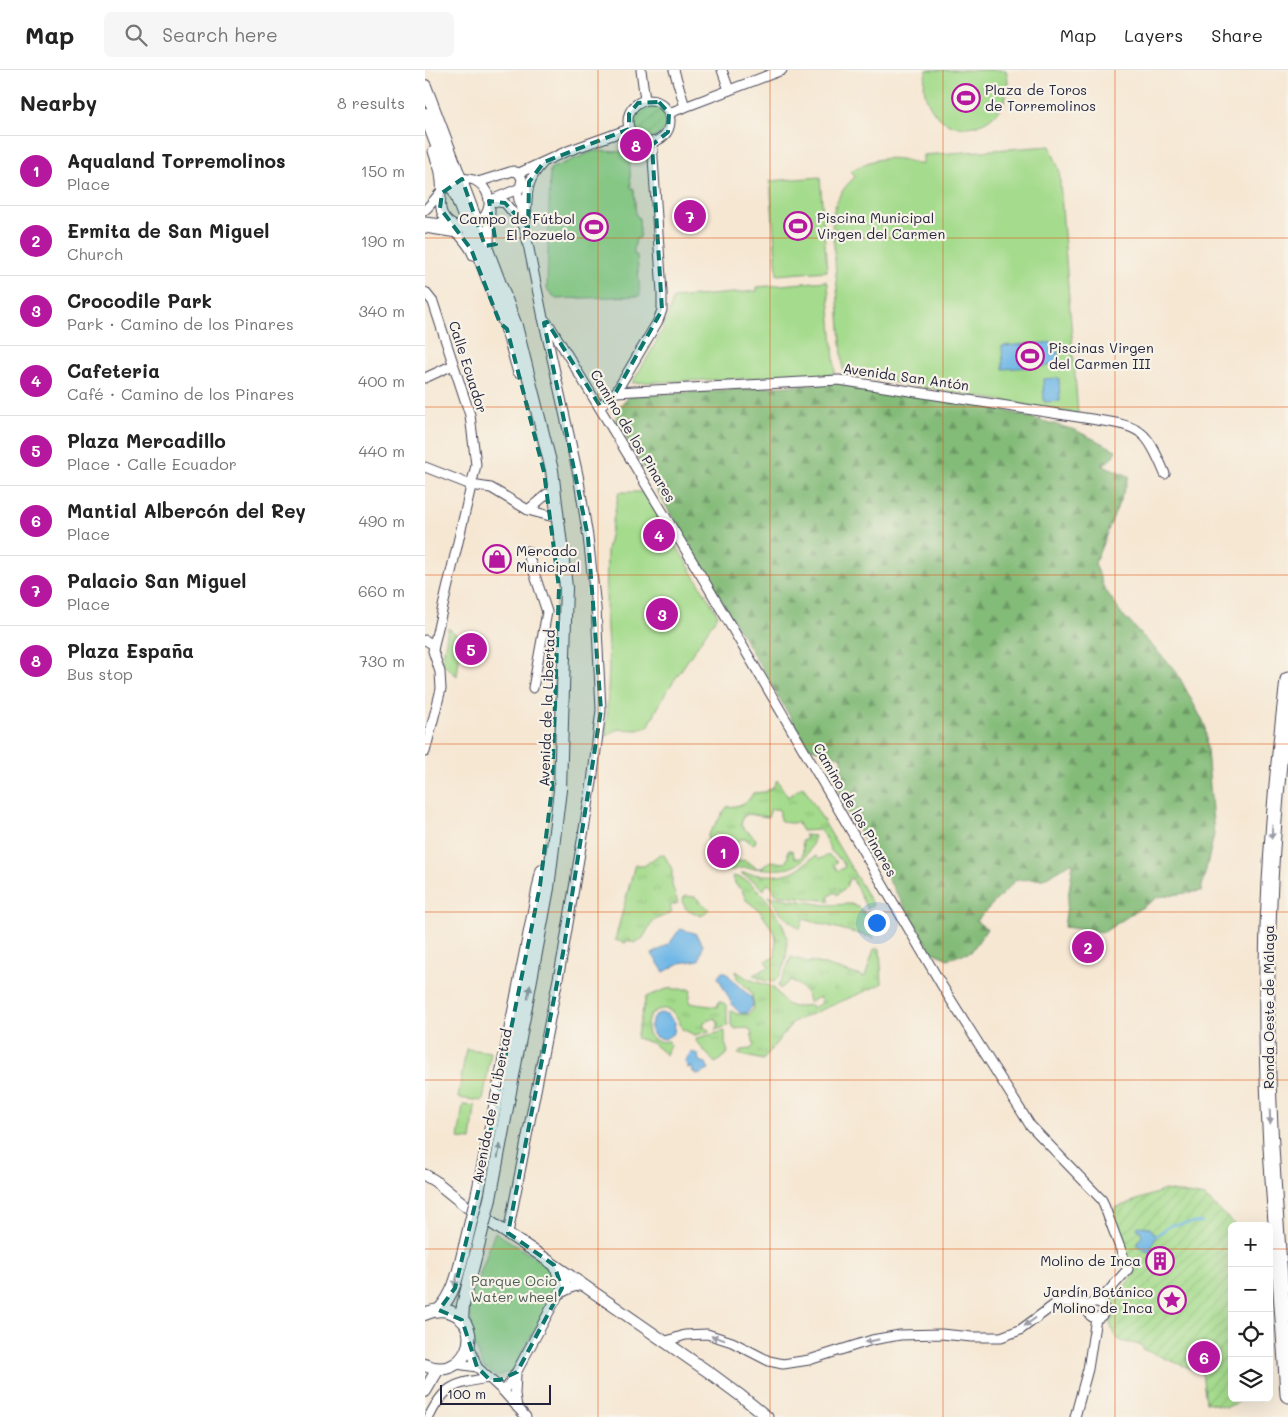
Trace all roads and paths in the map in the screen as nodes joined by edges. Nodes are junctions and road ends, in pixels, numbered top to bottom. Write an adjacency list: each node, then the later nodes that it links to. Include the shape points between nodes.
1 (641, 70): 7 (street)
2 (674, 70): 8 (street)
3 (721, 70): 6 (street)
4 (782, 70): 6 (street)
5 (425, 86): 17 (main road, via 452,158)
6 (729, 90): 8 (street)
7 (645, 100): 9 (street, via 659,102); 11 (street, via 632,108)
8 (685, 107): 9 (street)
9 (669, 113): 13 (street, via 668,132)
10 (425, 114): 17 (main road)
11 (629, 129): 13 (street, via 638,140); 14 (street)
12 (425, 130): 19 (street, via 440,170)
13 (652, 142): 33 (street, via 661,310 658,321)
14 (544, 162): 15 (street); 24 (street, via 529,182)
15 (519, 173): 16 (street, via 509,171); 18 (street, via 522,182)
16 (503, 175): 17 (street); 18 (street, via 502,185)
17 (466, 181): 19 (street); 20 (street, via 483,187); 23 (main road, Avenida de la Libertad)
18 (514, 191): 20 (street); 24 (street)
19 (441, 193): 21 (street); 26 (street, via 440,208)
20 (489, 201): 23 (street, via 487,214); 24 (street, via 505,203); 27 (street, via 488,243 497,267)
21 (425, 210)
22 (425, 222): 26 (street)
23 (473, 226): 26 (street); 27 (main road, Avenida de la Libertad); 30 (main road, Avenida de la Libertad)
24 (525, 227): 29 (street)
25 (425, 228): 26 (street)
26 (455, 229): 30 (street, via 471,249 500,323)
27 (496, 275): 57 (main road, Avenida de la Libertad, one-way to 27, bridge, via 490,1199 549,888 560,790 566,587 552,470 516,326)
28 (425, 292): 31 (street, Calle Ecuador, via 433,302)
29 (543, 318): 34 (street, Camino de los Pinares); 48 (street, via 578,475 588,536 596,608 601,710 563,954)
30 (507, 329): 38 (main road, Avenida de la Libertad, via 531,413)
31 (453, 365): 32 (street); 37 (street, Calle Ecuador, via 470,415 476,465)
32 (425, 378)
33 (616, 392): 34 (street); 36 (street, Avenida San Antón, via 839,380 1126,426 1142,433)
34 (599, 406): 53 (street, Camino de los Pinares, via 944,989 1030,1125 1102,1200 1128,1270)
35 (425, 468): 37 (street)
36 (1165, 474)
37 (471, 485): 39 (street, via 491,488); 43 (street, Calle Ecuador)
38 (547, 494): 39 (street); 40 (main road, Avenida de la Libertad)
39 (528, 510): 40 (street)
40 (550, 516): 55 (main road, Avenida de la Libertad, one-way to 55, bridge, via 559,588 552,788 540,886 478,1192 455,1288 448,1301)
41 (527, 551): 45 (street, via 547,612)
42 (425, 640): 43 (street)
43 (434, 645): 46 (street, Calle Ecuador, via 441,689)
44 (1288, 680): 68 (highway, Ronda Oeste de Málaga, one-way to 68, via 1269,882 1267,1030 1271,1144)
45 (533, 688)
46 (425, 752)
47 (425, 1175): 48 (main road)
48 (508, 1233): 49 (main road)
49 (554, 1265): 50 (main road); 52 (street)
50 (569, 1275): 51 (main road); 52 (street)
51 (583, 1285): 52 (street); 58 (main road)
52 (560, 1291): 64 (street)
53 (1099, 1302): 54 (street); 56 (street, via 1104,1313)
54 (1089, 1306): 56 (street, via 1089,1314); 58 (street, one-way to 58, via 1058,1302 1020,1330 1001,1337 900,1335 783,1364 707,1334 685,1335)
55 (429, 1312): 57 (main road, via 456,1314)
56 (1096, 1318): 73 (street, via 1088,1369)
57 (462, 1320): 59 (main road, via 468,1328)
58 (664, 1342): 72 (main road)
59 (469, 1344): 60 (main road); 62 (street)
60 (457, 1364): 62 (street); 63 (main road)
61 (425, 1365): 63 (main road)
62 (477, 1367): 65 (street)
63 (438, 1369): 66 (main road)
64 (517, 1372): 65 (street, via 505,1379); 67 (street); 69 (street)
65 (489, 1379): 67 (street); 70 (street, via 451,1386)
66 (425, 1392)
67 (504, 1392): 69 (street)
68 (1288, 1395)
69 (517, 1407): 71 (street)
70 (429, 1417)
71 (527, 1417)
72 (767, 1417)
73 (1075, 1417)

